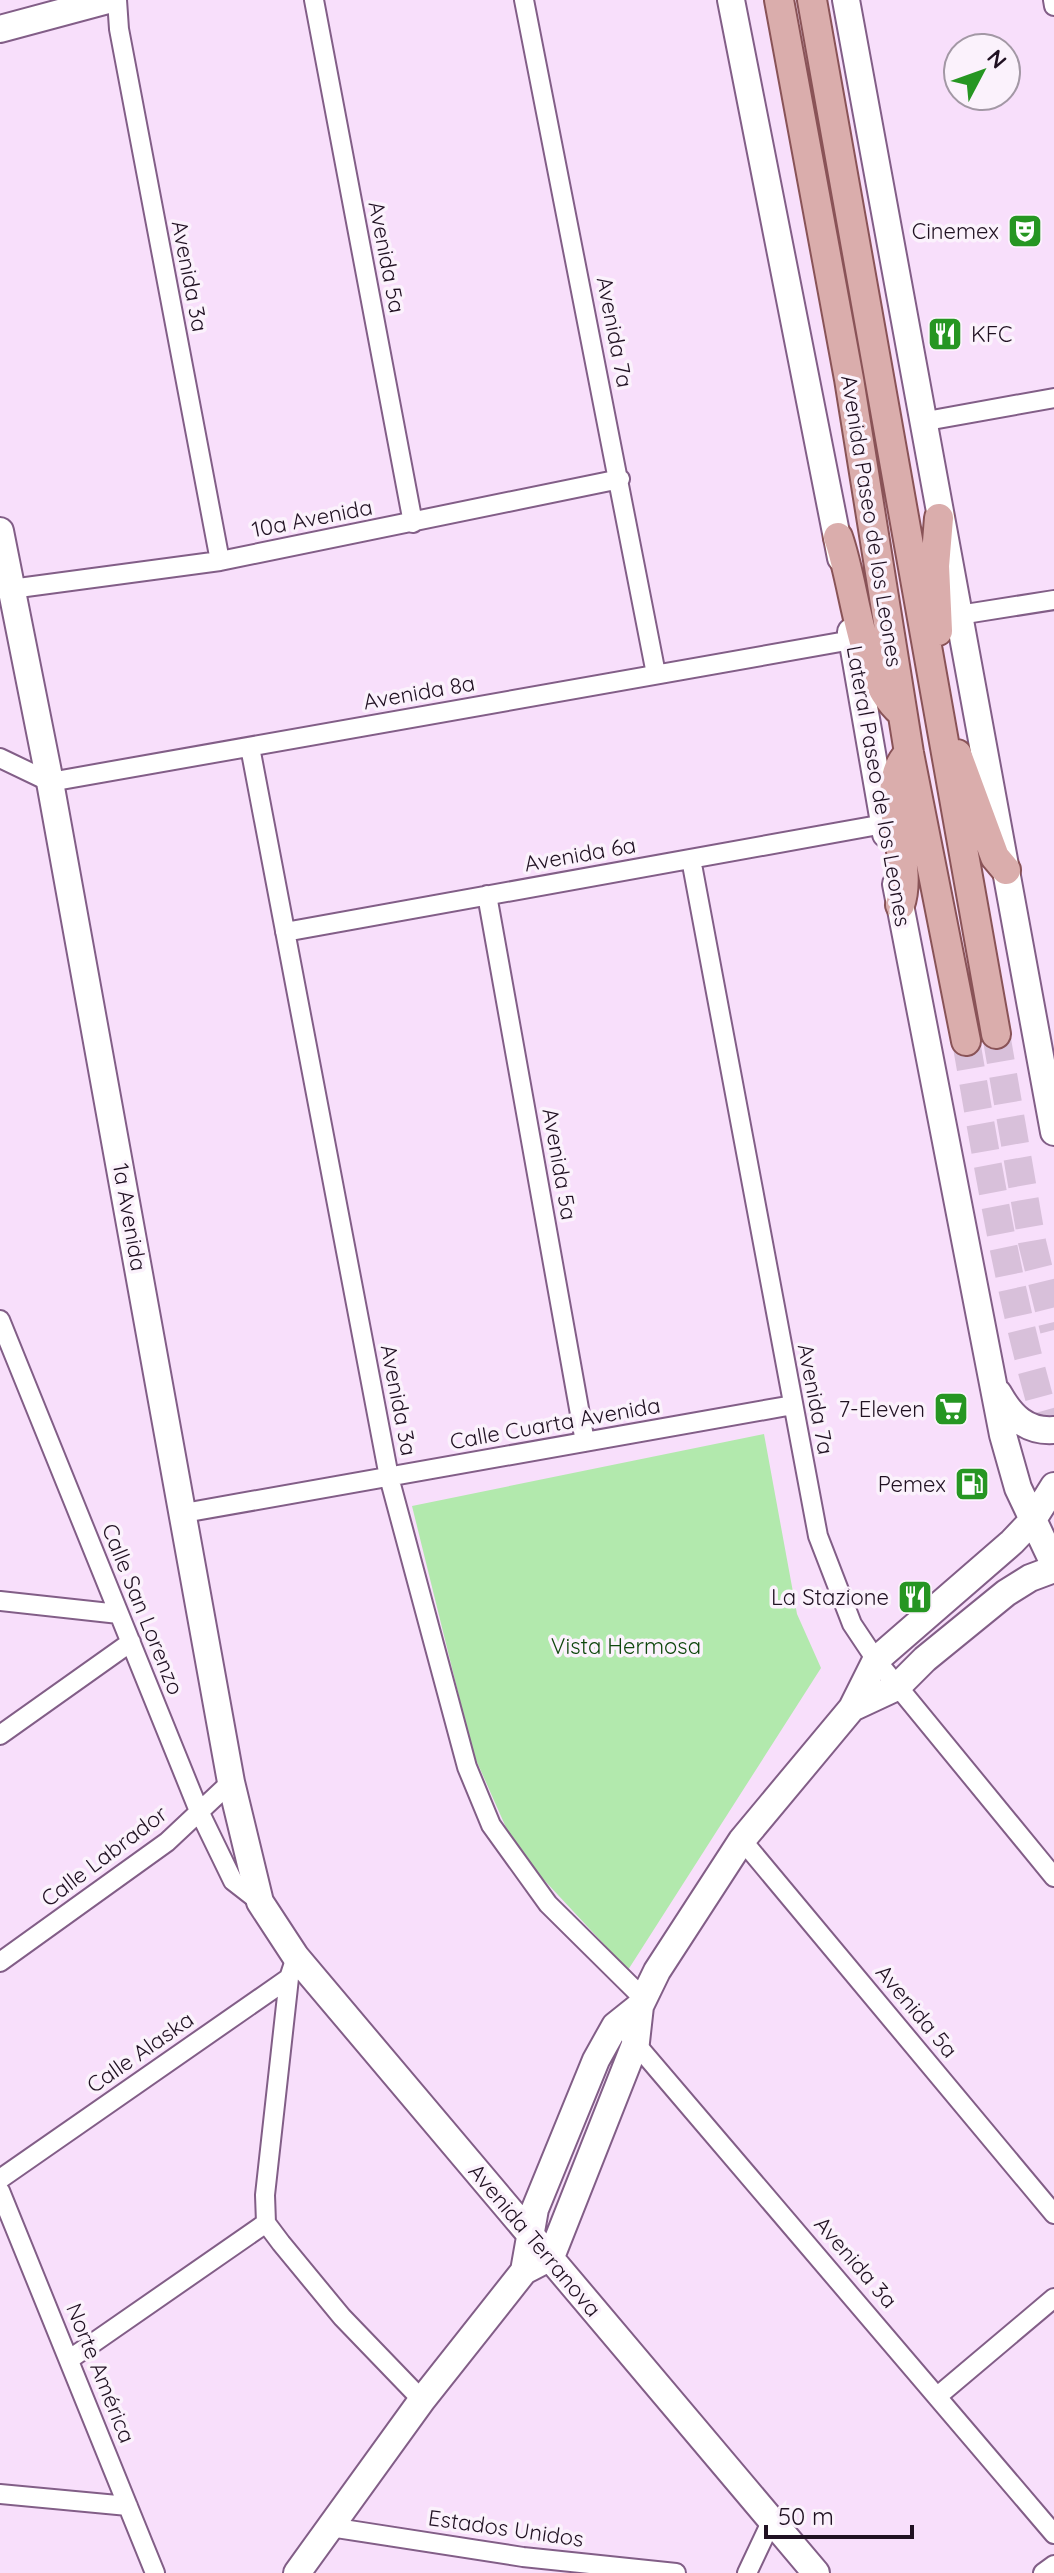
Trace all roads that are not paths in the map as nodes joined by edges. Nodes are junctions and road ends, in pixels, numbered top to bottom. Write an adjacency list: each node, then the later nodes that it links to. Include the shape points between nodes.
1 (108, 0): 11 (street)
2 (117, 0): 19 (street, Avenida 3a)
3 (314, 0): 16 (street, Avenida 5a)
4 (524, 0): 14 (street, Avenida 7a)
5 (731, 0): 18 (street, Lateral Paseo de los Leones)
6 (779, 0): 26 (main road, Avenida Paseo de los Leones)
7 (812, 0): 24 (main road, Avenida Paseo de los Leones)
8 (846, 0): 13 (street)
9 (1053, 0): 10 (street)
10 (1054, 6)
11 (0, 29)
12 (1054, 398): 13 (street)
13 (921, 422): 15 (street)
14 (620, 479): 16 (street, 10a Avenida); 25 (street, Avenida 7a)
15 (939, 518): 22 (street); 24 (main road, via 938,630)
16 (413, 523): 19 (street, 10a Avenida)
17 (0, 531): 20 (street, 1a Avenida)
18 (838, 537): 23 (street, Lateral Paseo de los Leones); 26 (main road, via 872,673)
19 (220, 561): 20 (street, 10a Avenida)
20 (11, 589): 31 (street, 1a Avenida)
21 (1054, 600): 22 (street)
22 (959, 615): 34 (street)
23 (852, 640): 25 (street, Avenida 8a); 32 (street, Lateral Paseo de los Leones)
24 (927, 653): 27 (main road, Avenida Paseo de los Leones)
25 (656, 674): 28 (street, Avenida 8a)
26 (903, 713): 29 (main road, Avenida Paseo de los Leones)
27 (941, 731): 34 (main road, via 961,763 995,857); 38 (main road, Avenida Paseo de los Leones)
28 (250, 747): 31 (street, Avenida 8a); 37 (street, Avenida 3a)
29 (909, 753): 36 (main road, via 896,771 894,788 904,882); 39 (main road, Avenida Paseo de los Leones)
30 (0, 758): 31 (street)
31 (50, 782): 48 (street, 1a Avenida)
32 (884, 824): 33 (street, Avenida 6a); 36 (street, Lateral Paseo de los Leones)
33 (691, 859): 35 (street, Avenida 6a); 43 (street, Avenida 7a)
34 (1006, 870): 40 (street)
35 (487, 895): 37 (street, Avenida 6a); 45 (street, Avenida 5a)
36 (900, 905): 42 (street, Lateral Paseo de los Leones)
37 (285, 932): 46 (street, Avenida 3a)
38 (996, 1034)
39 (966, 1041)
40 (1054, 1132)
41 (0, 1320): 52 (street, Calle San Lorenzo)
42 (989, 1375): 44 (street, via 1020,1422 1037,1431); 49 (street, Lateral Paseo de los Leones)
43 (793, 1405): 45 (street, Calle Cuarta Avenida); 54 (street, Avenida 7a, via 818,1536 852,1624)
44 (1054, 1430)
45 (585, 1442): 46 (street, Calle Cuarta Avenida)
46 (389, 1477): 48 (street, Calle Cuarta Avenida); 65 (street, Avenida 3a, via 467,1767 491,1825 548,1904)
47 (1054, 1486): 49 (street)
48 (184, 1513): 58 (street, 1a Avenida)
49 (1032, 1521): 50 (street, Lateral Paseo de los Leones); 54 (street)
50 (1054, 1566): 55 (street, via 1006,1593)
51 (0, 1601): 52 (street)
52 (119, 1614): 53 (street, Calle San Lorenzo)
53 (131, 1642): 57 (street); 59 (street, Calle San Lorenzo)
54 (876, 1660): 55 (street, Avenida 7a); 56 (street)
55 (897, 1687): 56 (street); 61 (street, Avenida 7a)
56 (852, 1708): 60 (street)
57 (0, 1735)
58 (231, 1782): 59 (street, Calle Labrador); 62 (street, 1a Avenida)
59 (199, 1811): 62 (street, Calle San Lorenzo, via 233,1881); 63 (street, Calle Labrador, via 167,1842)
60 (742, 1840): 65 (street); 69 (street, Avenida 5a)
61 (1054, 1877)
62 (260, 1902): 64 (street, Avenida Terranova)
63 (0, 1962)
64 (293, 1968): 67 (street, Calle Alaska); 70 (street); 71 (street, Avenida Terranova)
65 (642, 2002): 66 (street)
66 (626, 2034): 71 (street, via 596,2060); 72 (street); 76 (street, Avenida 3a)
67 (0, 2179)
68 (0, 2191): 75 (street, Norte América)
69 (1054, 2214)
70 (266, 2223): 75 (street); 77 (street, via 342,2317)
71 (528, 2233): 72 (street, Avenida Terranova); 73 (street)
72 (551, 2257): 73 (street); 80 (street, Avenida Terranova)
73 (524, 2271): 77 (street)
74 (1054, 2298): 76 (street)
75 (70, 2359): 79 (street, Norte América)
76 (939, 2395): 82 (street, Avenida 3a)
77 (422, 2400): 81 (street)
78 (0, 2494): 79 (street)
79 (128, 2506): 84 (street, Norte América)
80 (772, 2520): 87 (street); 88 (street, Avenida Terranova)
81 (330, 2527): 85 (street); 86 (street, Estados Unidos, via 523,2557)
82 (1054, 2534)
83 (1054, 2565): 89 (street)
84 (155, 2573)
85 (297, 2573)
86 (676, 2573)
87 (747, 2573)
88 (816, 2573)
89 (1043, 2573)

